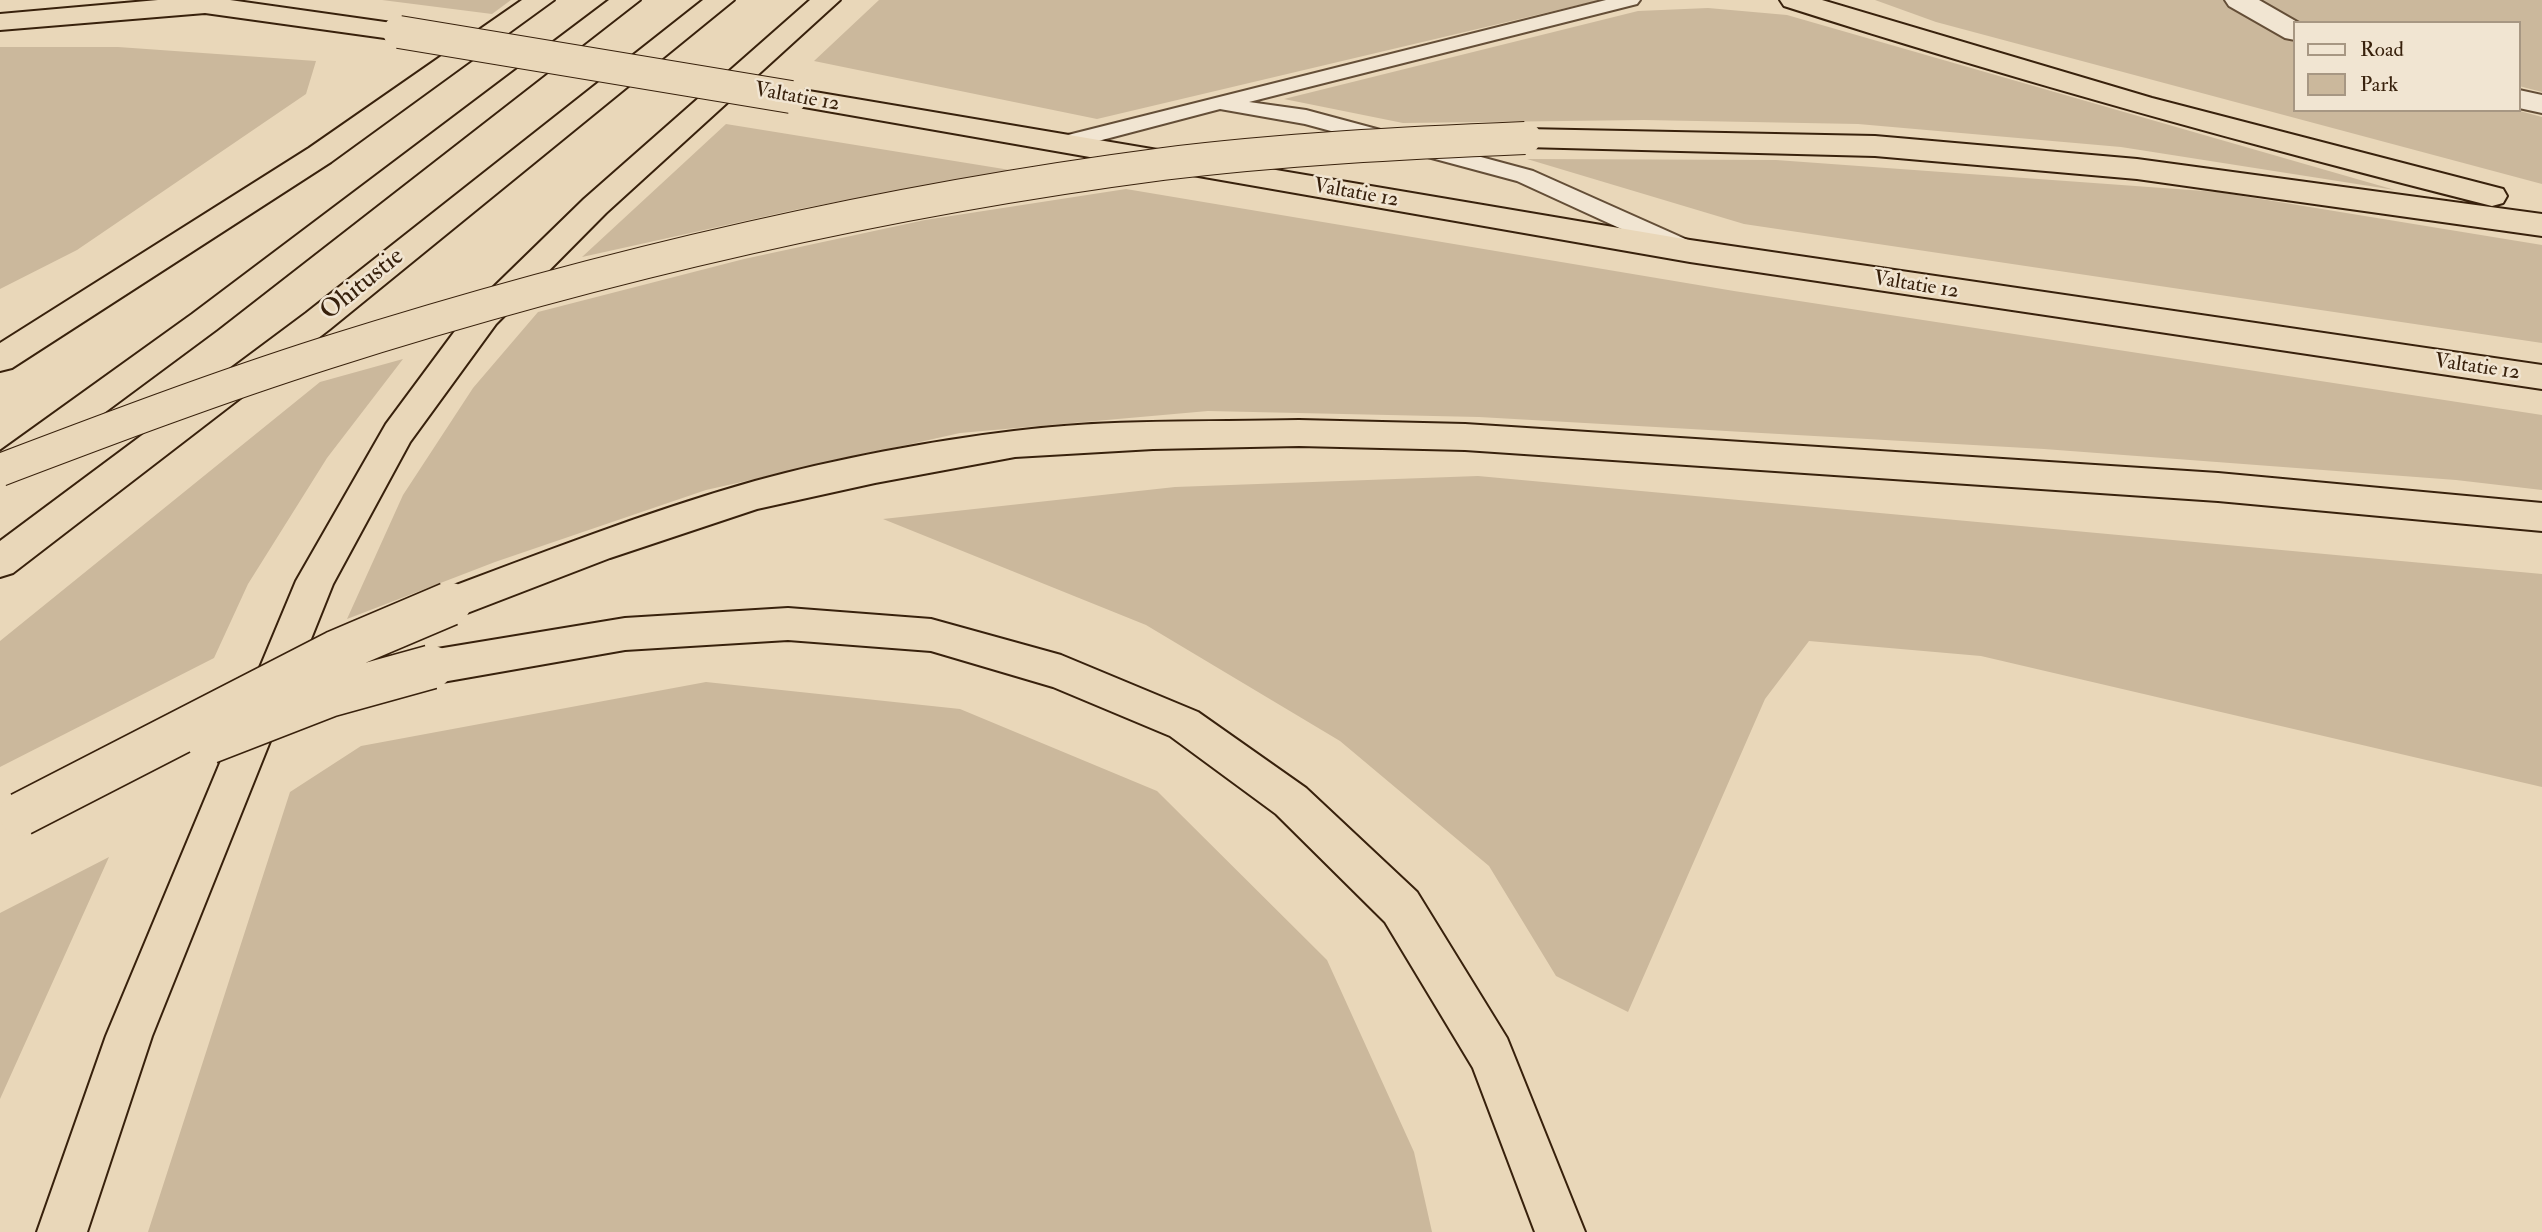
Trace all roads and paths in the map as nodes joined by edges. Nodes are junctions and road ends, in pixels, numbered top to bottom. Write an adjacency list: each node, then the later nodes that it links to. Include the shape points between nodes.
1 (172, 0): 9 (highway, Valtatie 12)
2 (540, 0): 19 (highway, via 320,155)
3 (626, 0): 21 (highway, via 204,322)
4 (720, 0): 23 (highway, Ohitustie, via 318,321)
5 (826, 0): 25 (highway, via 595,206 484,316 398,433 315,581 129,1036)
6 (1630, 0): 13 (lane)
7 (1794, 0): 16 (highway, via 1964,55 2326,155)
8 (2239, 0): 11 (street)
9 (212, 5): 10 (highway); 15 (highway, Valtatie 12, bridge, via 399,32)
10 (0, 22)
11 (2294, 31)
12 (2521, 99): 14 (street)
13 (1217, 103): 15 (lane); 18 (lane, via 1306,117 1525,176)
14 (2542, 104)
15 (1060, 144): 18 (highway, Valtatie 12)
16 (2542, 208)
17 (2542, 225): 21 (highway, bridge, via 2137,169 1875,146 1525,138 1338,146 1147,167 990,191 667,257 457,312 270,372)
18 (1690, 251): 20 (highway, Valtatie 12)
19 (0, 359)
20 (2542, 377)
21 (0, 470)
22 (2542, 517): 24 (highway, bridge, via 2218,487 1465,437 1299,433 1015,444 756,495 597,547 336,652)
23 (0, 562)
24 (10, 820): 26 (highway, bridge, via 330,695 431,667 625,634 788,624 931,635 1061,672 1184,724 1291,801 1401,907 1491,1054)
25 (62, 1232)
26 (1560, 1232)

